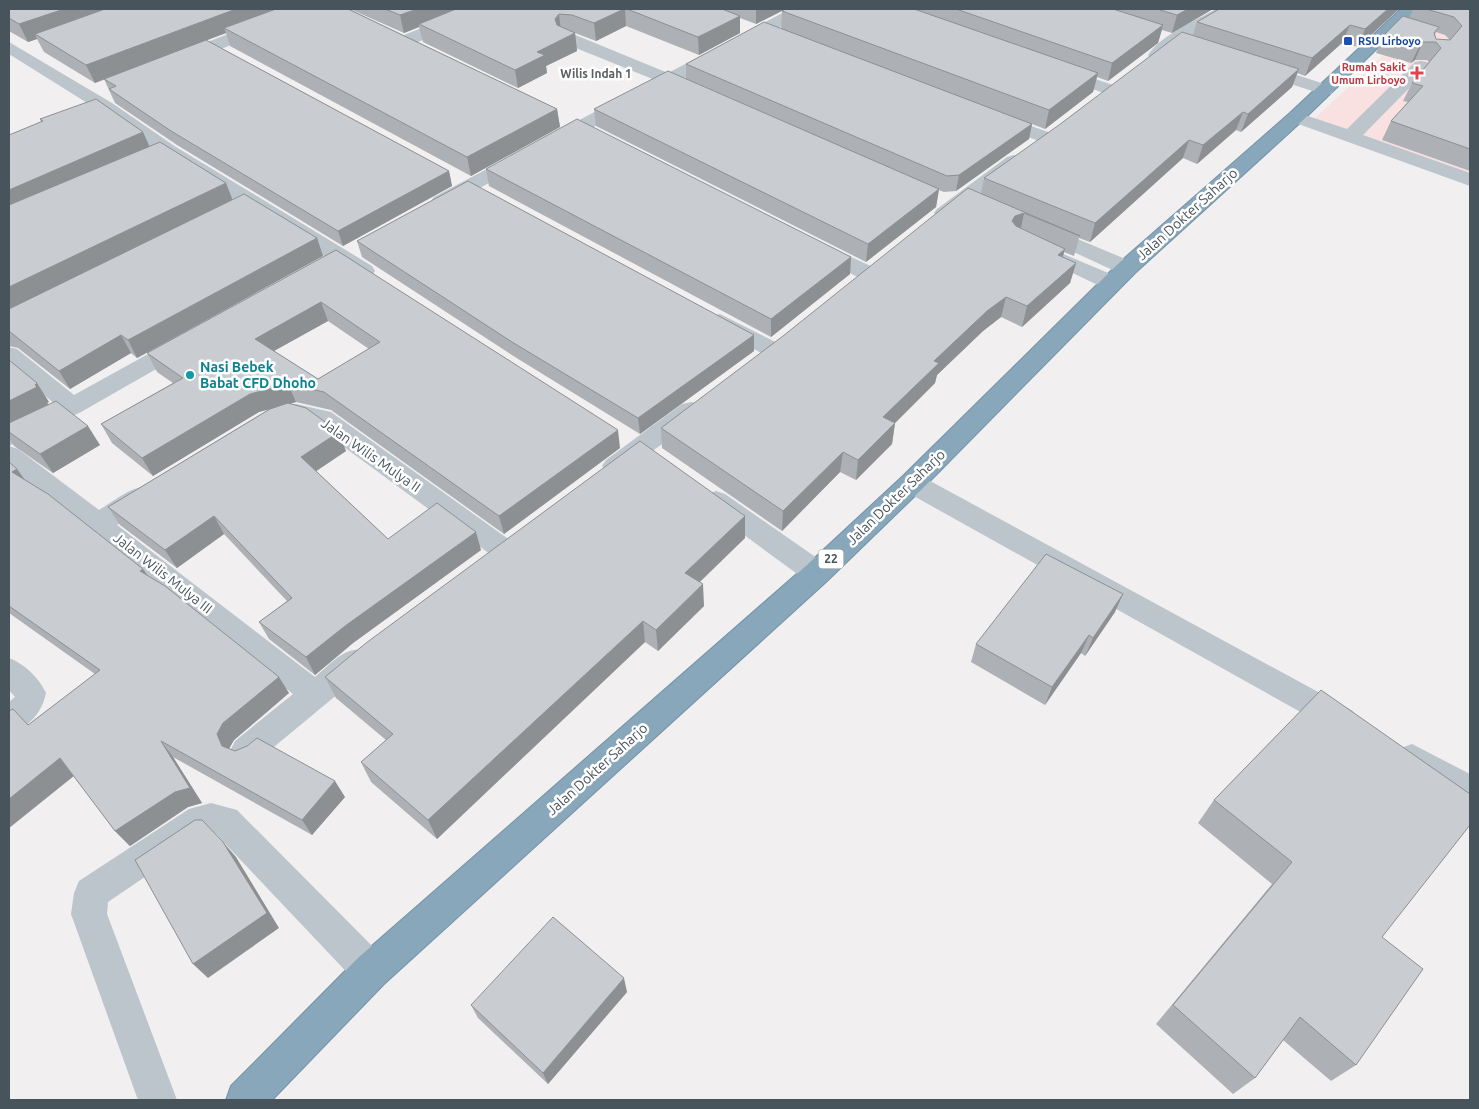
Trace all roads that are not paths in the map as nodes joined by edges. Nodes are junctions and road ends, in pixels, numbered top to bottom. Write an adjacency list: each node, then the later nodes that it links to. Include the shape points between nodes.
1 (307, 9): 14 (street)
2 (482, 9): 12 (street)
3 (802, 9): 6 (street)
4 (1226, 9): 11 (street)
5 (1404, 22): 26 (highway, Jalan Dokter Saharjo / 22)
6 (753, 29): 9 (street); 23 (street)
7 (387, 33): 12 (street)
8 (1157, 34): 11 (street)
9 (780, 36)
10 (567, 38): 23 (street)
11 (1175, 40): 15 (street); 24 (street)
12 (405, 41): 16 (street)
13 (38, 46): 17 (street)
14 (213, 46): 18 (street); 20 (street)
15 (1194, 46)
16 (422, 49)
17 (14, 50): 27 (street, via 86,95)
18 (239, 60)
19 (1240, 62): 26 (street)
20 (168, 64)
21 (1421, 66): 35 (street)
22 (1047, 67): 24 (street)
23 (668, 79): 25 (street); 32 (street)
24 (1125, 79): 28 (street)
25 (694, 90)
26 (1325, 90): 31 (highway, Jalan Dokter Saharjo / 22)
27 (105, 98): 30 (street); 48 (street, via 161,155 242,206)
28 (1094, 102)
29 (982, 113): 36 (street)
30 (81, 117)
31 (1296, 117): 35 (street); 51 (highway, Jalan Dokter Saharjo / 22)
32 (570, 122): 34 (street); 39 (street)
33 (1063, 126): 36 (street)
34 (599, 137)
35 (1350, 137): 38 (street)
36 (1047, 138): 41 (street)
37 (447, 172): 39 (street)
38 (1470, 180)
39 (470, 186): 40 (street); 42 (street)
40 (488, 196)
41 (946, 201): 43 (street); 45 (street)
42 (427, 209)
43 (981, 214)
44 (1024, 223): 51 (street)
45 (926, 227)
46 (798, 238): 50 (street)
47 (1025, 244): 51 (street)
48 (350, 251): 49 (street); 52 (street)
49 (316, 270)
50 (869, 274)
51 (1120, 275): 64 (highway, Jalan Dokter Saharjo / 22)
52 (383, 283)
53 (704, 313): 55 (street)
54 (202, 334): 58 (street)
55 (773, 350)
56 (9, 354): 58 (street)
57 (711, 396): 63 (street)
58 (72, 406): 60 (street)
59 (259, 425): 68 (street, Jalan Wilis Mulya II, via 296,412 322,418)
60 (9, 438)
61 (9, 455): 66 (street, Jalan Wilis Mulya III)
62 (166, 482): 66 (street)
63 (595, 482)
64 (912, 483): 70 (highway, Jalan Dokter Saharjo / 22); 75 (street)
65 (696, 487): 70 (street)
66 (99, 523): 73 (street, Jalan Wilis Mulya III)
67 (527, 533): 68 (street)
68 (504, 550): 69 (street)
69 (481, 568)
70 (817, 572): 79 (highway, Jalan Dokter Saharjo / 22)
71 (380, 642): 73 (street)
72 (9, 672): 74 (street, via 31,693 29,703)
73 (315, 694): 77 (street)
74 (9, 721)
75 (1366, 733)
76 (1392, 747): 78 (street)
77 (246, 751)
78 (1470, 790)
79 (372, 971): 80 (street, via 225,820 201,820 91,893 89,914); 81 (highway, Jalan Dokter Saharjo / 22)
80 (157, 1100)
81 (245, 1100)

